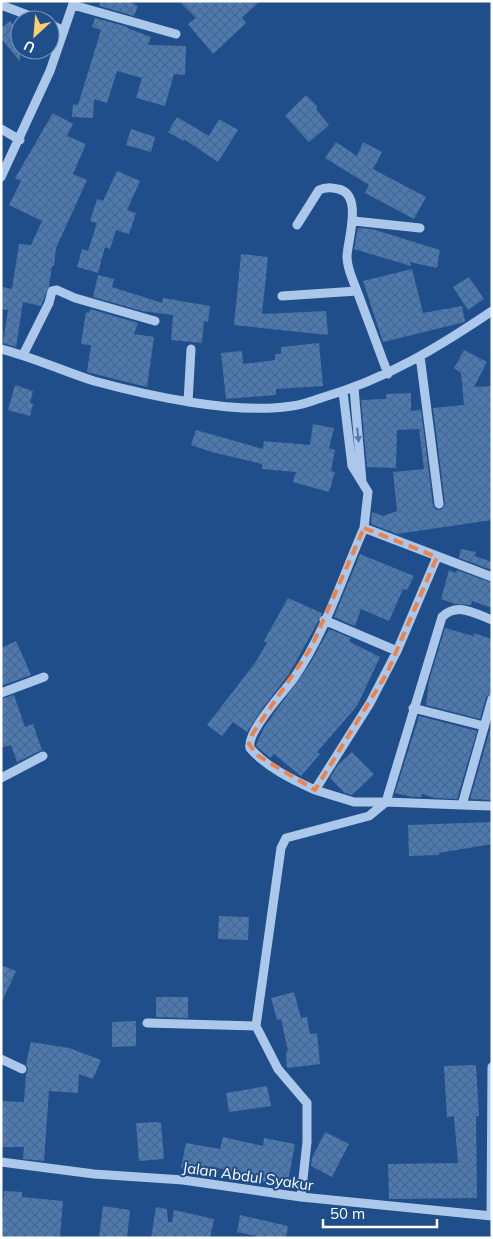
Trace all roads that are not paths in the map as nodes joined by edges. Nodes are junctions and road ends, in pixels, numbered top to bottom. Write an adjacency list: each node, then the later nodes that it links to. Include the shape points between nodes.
1 (74, 3): 5 (street); 6 (street)
2 (1, 5): 3 (street)
3 (14, 10)
4 (60, 29): 5 (street)
5 (64, 31): 8 (street)
6 (176, 34)
7 (1, 129): 8 (street)
8 (20, 140): 9 (street)
9 (1, 177)
10 (354, 221): 11 (street, via 346,194 341,189 324,187 313,196); 12 (street); 13 (street, via 347,255)
11 (297, 226)
12 (420, 228)
13 (357, 291): 14 (street); 21 (street)
14 (282, 296)
15 (492, 311): 20 (street)
16 (155, 321): 19 (street, via 52,291)
17 (1, 349): 19 (street)
18 (191, 349): 24 (street)
19 (23, 354): 24 (street, via 94,381)
20 (420, 356): 21 (street); 26 (street)
21 (388, 374): 22 (street)
22 (354, 388): 23 (street); 25 (street, one-way to 25)
23 (343, 392): 24 (street, via 293,406 265,409); 25 (street, via 352,466)
24 (188, 402)
25 (362, 482): 27 (street, via 368,492)
26 (440, 504)
27 (364, 528): 28 (street); 30 (street)
28 (437, 557): 29 (street); 32 (street)
29 (492, 577)
30 (324, 620): 32 (street); 40 (street, via 295,676 253,733 249,744 257,755)
31 (492, 620): 36 (street, via 460,608 448,611 442,617)
32 (397, 651): 40 (street, via 370,703)
33 (44, 677): 34 (street)
34 (1, 693)
35 (492, 698): 37 (street)
36 (413, 708): 37 (street); 41 (street)
37 (484, 726): 42 (street)
38 (43, 756): 39 (street)
39 (1, 778)
40 (315, 790): 41 (street, via 354,802)
41 (386, 802): 42 (street); 45 (street, via 369,816 284,840)
42 (462, 805): 43 (street)
43 (491, 806)
44 (147, 1022): 45 (street)
45 (256, 1026): 50 (street, via 278,1069 307,1103)
46 (1, 1059): 48 (street)
47 (492, 1067): 51 (street)
48 (22, 1070)
49 (1, 1162): 50 (street, Jalan Abdul Syakur, via 84,1173 183,1180)
50 (301, 1197): 51 (street, Jalan Abdul Syakur)
51 (491, 1216)

